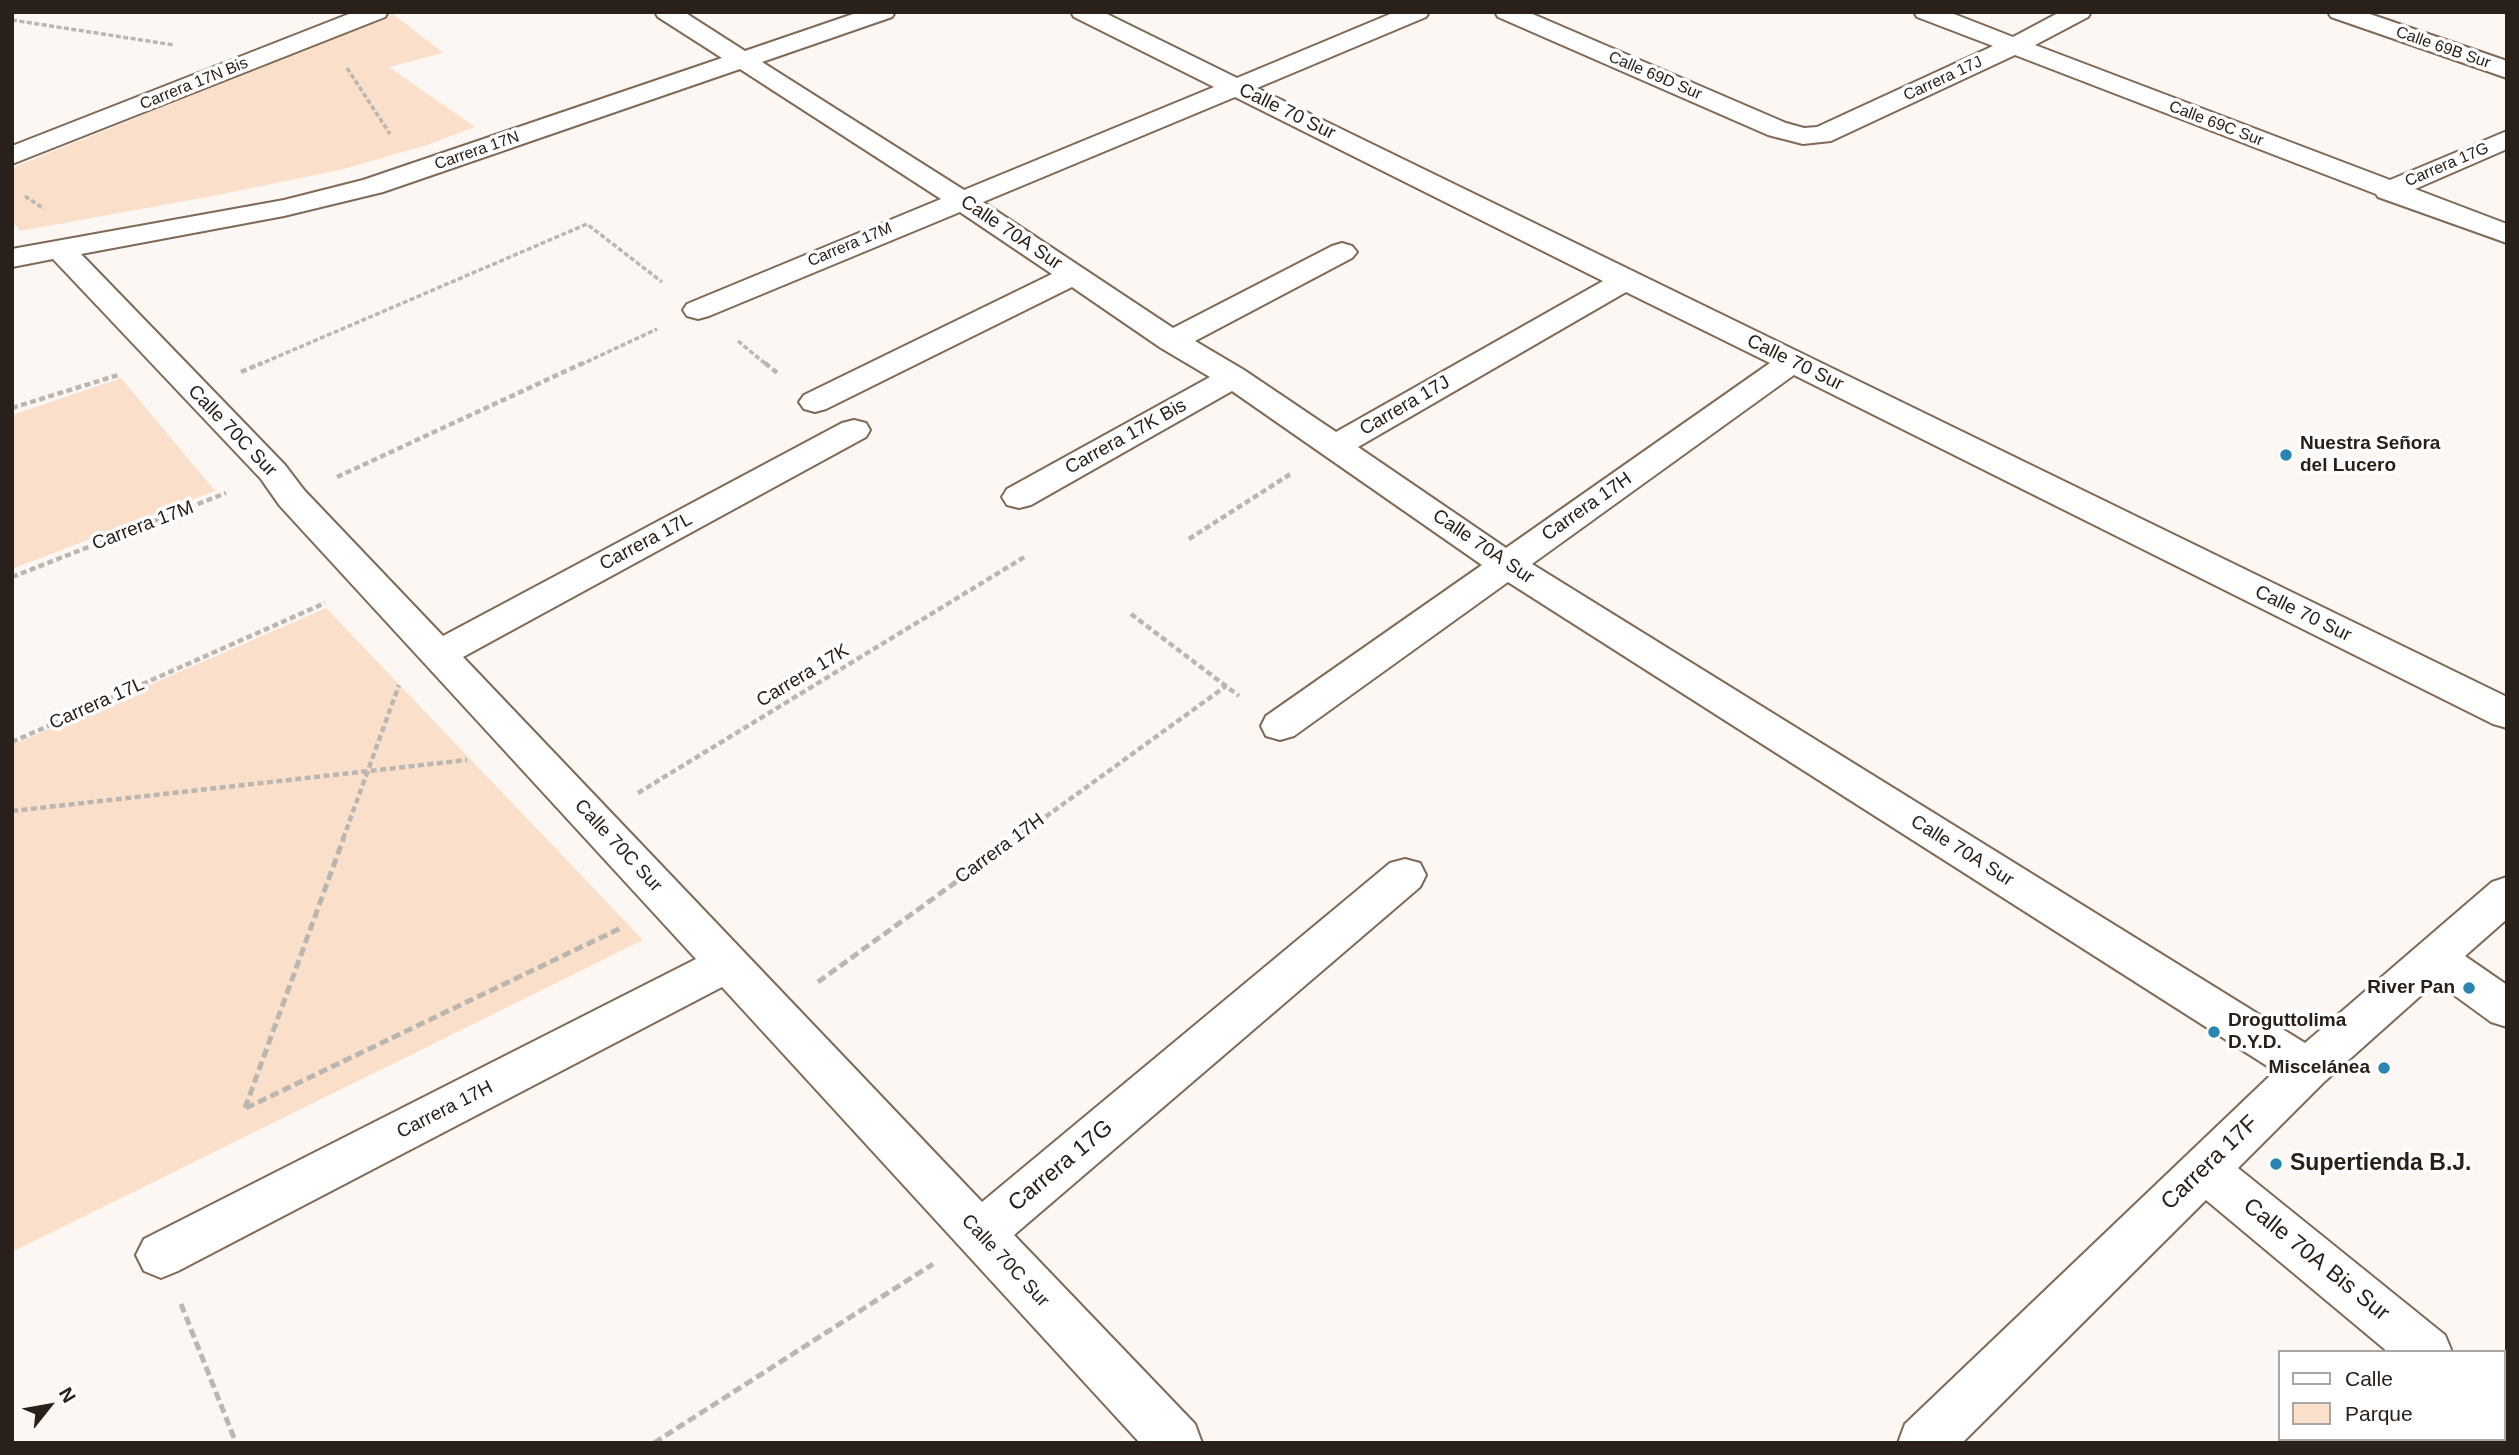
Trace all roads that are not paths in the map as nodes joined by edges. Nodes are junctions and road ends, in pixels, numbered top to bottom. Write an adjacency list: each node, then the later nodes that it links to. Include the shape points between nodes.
1 (376, 12): 16 (street, Carrera 17N Bis)
2 (667, 12): 11 (street, Calle 70A Sur)
3 (883, 12): 11 (street, Carrera 17N)
4 (1083, 12): 13 (street, Calle 70 Sur)
5 (1417, 12): 13 (street, Carrera 17M)
6 (1507, 12): 14 (street, Calle 69D Sur, via 1777,130)
7 (1926, 12): 10 (street, Calle 69C Sur)
8 (2080, 12): 10 (street, Carrera 17J)
9 (2340, 12): 12 (street, Calle 69B Sur)
10 (2014, 46): 14 (street, Carrera 17J, via 1822,135); 17 (street, Calle 69C Sur)
11 (742, 60): 18 (street, Calle 70A Sur); 20 (street, Carrera 17N, via 415,173 284,208)
12 (2507, 70)
13 (1234, 87): 18 (street, Carrera 17M); 24 (street, Calle 70 Sur)
14 (1803, 136)
15 (2507, 139): 17 (street, Carrera 17G)
16 (12, 156)
17 (2388, 191): 19 (street, Calle 69C Sur)
18 (960, 199): 23 (street, Calle 70A Sur); 25 (street, Carrera 17M)
19 (2507, 234)
20 (61, 250): 22 (street, Carrera 17N); 34 (street, Calle 70C Sur)
21 (1342, 252): 26 (street)
22 (12, 258)
23 (1073, 275): 26 (street, Calle 70A Sur); 29 (street)
24 (1626, 280): 27 (street, Calle 70 Sur); 31 (street, Carrera 17J)
25 (698, 310)
26 (1172, 341): 28 (street, Calle 70A Sur)
27 (1792, 362): 33 (street, Carrera 17H); 35 (street, Calle 70 Sur)
28 (1233, 377): 31 (street, Calle 70A Sur); 32 (street, Carrera 17K Bis)
29 (815, 402)
30 (854, 430): 34 (street, Carrera 17L)
31 (1334, 447): 33 (street, Calle 70A Sur)
32 (1019, 497)
33 (1507, 565): 36 (street, Carrera 17H); 42 (street, Calle 70A Sur)
34 (428, 643): 40 (street, Calle 70C Sur)
35 (2507, 714)
36 (1280, 726)
37 (1405, 875): 44 (street, Carrera 17G)
38 (2507, 894): 39 (street, Carrera 17F)
39 (2434, 958): 41 (street); 42 (street, Carrera 17F)
40 (728, 963): 44 (street, Calle 70C Sur); 45 (street, Carrera 17H)
41 (2507, 1009)
42 (2308, 1068): 43 (street, Carrera 17F)
43 (2204, 1169): 46 (street, Calle 70A Bis Sur); 48 (street, Carrera 17F)
44 (980, 1234): 47 (street, Calle 70C Sur)
45 (161, 1255)
46 (2425, 1350)
47 (1176, 1443)
48 (1924, 1443)

